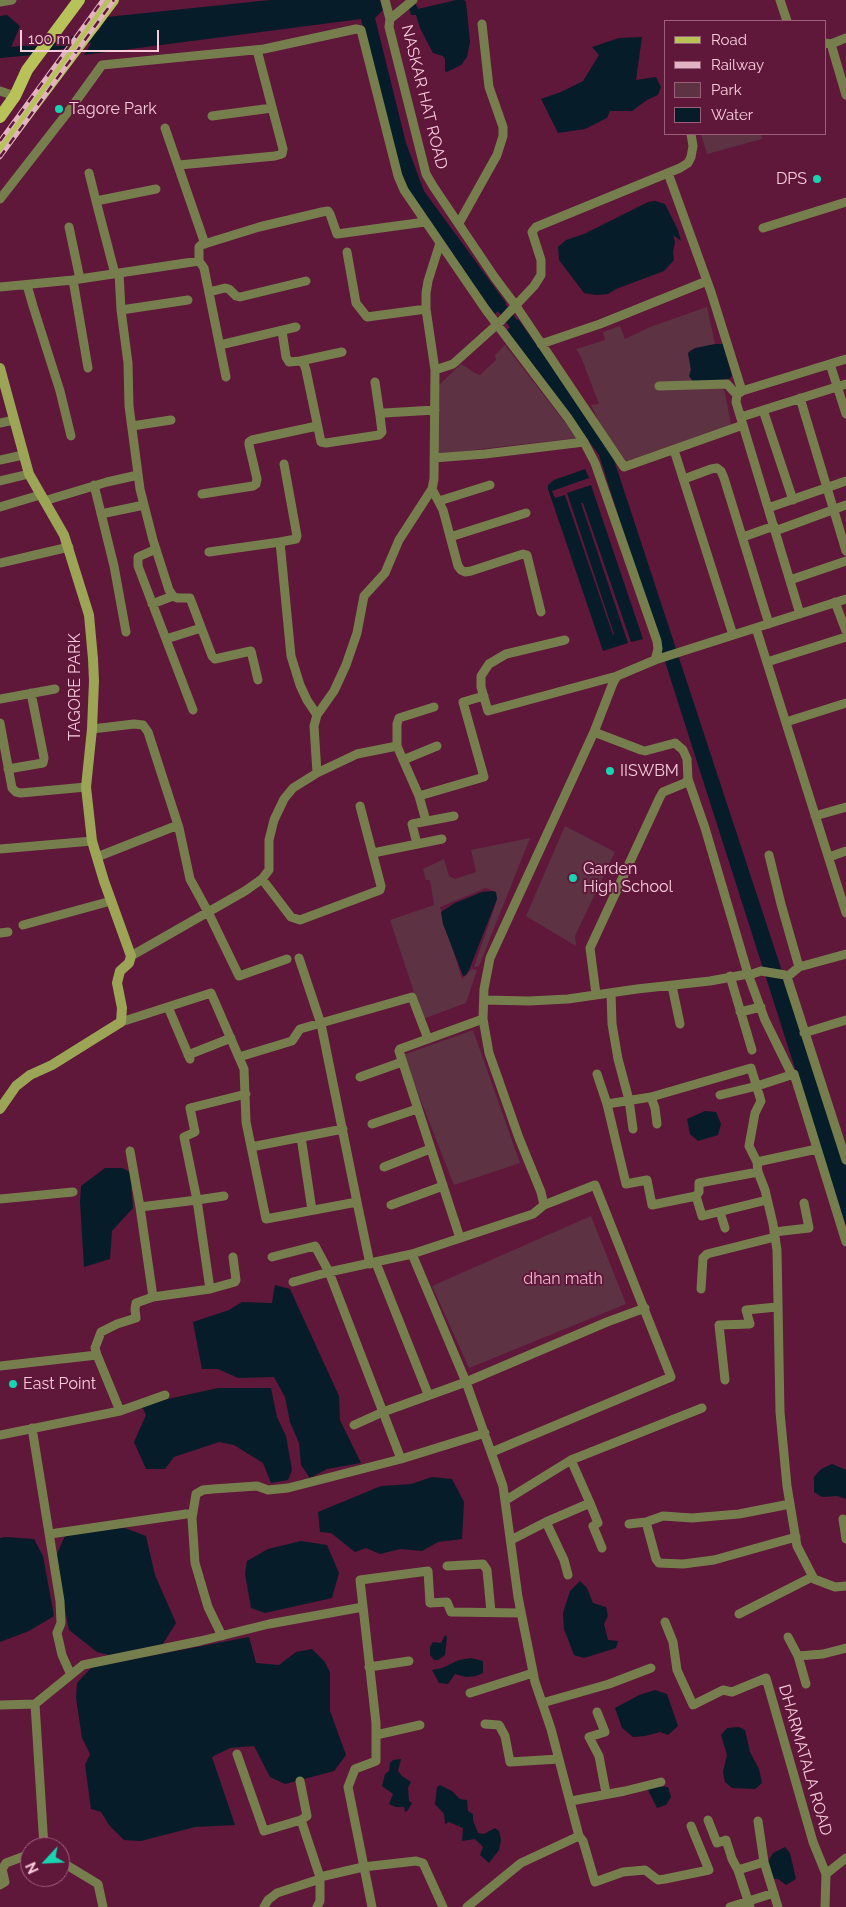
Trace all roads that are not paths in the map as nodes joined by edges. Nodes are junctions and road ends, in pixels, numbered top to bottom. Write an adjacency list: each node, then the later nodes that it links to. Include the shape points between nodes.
1 (12, 0): 6 (street)
2 (79, 0): 16 (main road, via 27,70)
3 (113, 0): 22 (main road)
4 (413, 0): 8 (street, NASKAR HAT ROAD)
5 (780, 0): 9 (street)
6 (0, 2)
7 (386, 2): 8 (street)
8 (390, 19): 31 (street, NASKAR HAT ROAD, via 392,42 426,174)
9 (787, 20)
10 (482, 24): 31 (street, via 489,87 503,136 497,155)
11 (846, 38): 12 (street)
12 (828, 43): 15 (street)
13 (257, 50): 17 (street); 27 (street, via 102,65); 30 (street, via 361,30 398,176)
14 (0, 91): 16 (street)
15 (846, 95)
16 (15, 96): 19 (main road)
17 (272, 108): 18 (street); 23 (street, via 282,154)
18 (212, 116)
19 (0, 117)
20 (165, 128): 23 (street)
21 (691, 135): 25 (street, via 693,146 688,163)
22 (0, 150)
23 (179, 165): 35 (street)
24 (89, 173): 28 (street)
25 (668, 173): 41 (street); 46 (street, via 536,227 532,232 541,260 541,275)
26 (156, 189): 28 (street)
27 (0, 199)
28 (96, 201): 38 (street)
29 (846, 202): 33 (street)
30 (425, 222): 34 (street); 35 (street, via 337,234 328,211 267,224)
31 (459, 223): 46 (street, NASKAR HAT ROAD)
32 (69, 227): 39 (street)
33 (763, 228)
34 (440, 243): 47 (street, via 428,281); 49 (street)
35 (205, 244): 37 (street, via 199,248)
36 (347, 252): 47 (street, via 356,303 367,317)
37 (200, 261): 38 (street); 44 (street)
38 (117, 274): 39 (street); 48 (street)
39 (76, 279): 42 (street); 59 (street)
40 (306, 281): 44 (street, via 240,297 225,288)
41 (707, 282): 52 (street); 65 (street)
42 (27, 285): 43 (street); 77 (street)
43 (0, 287)
44 (209, 292): 53 (street)
45 (188, 300): 48 (street)
46 (514, 308): 49 (street); 52 (street, NASKAR HAT ROAD)
47 (426, 309): 60 (street)
48 (121, 310): 75 (street)
49 (499, 322): 60 (street, via 453,364); 78 (street)
50 (296, 328): 51 (street)
51 (282, 331): 53 (street); 56 (street, via 289,362)
52 (541, 344): 79 (street, NASKAR HAT ROAD, via 624,467)
53 (220, 345): 61 (street)
54 (342, 352): 56 (street)
55 (846, 359): 57 (street)
56 (300, 361): 76 (street, via 306,370)
57 (830, 364): 63 (street); 65 (street)
58 (0, 368): 71 (street, TAGORE PARK)
59 (88, 368)
60 (434, 370): 67 (street)
61 (226, 377)
62 (375, 382): 70 (street)
63 (842, 385): 66 (street); 69 (street)
64 (659, 386): 65 (street, via 728,384)
65 (740, 393): 73 (street, via 736,402)
66 (800, 398): 68 (street); 91 (street)
67 (434, 410): 70 (street, via 384,413); 81 (street)
68 (763, 410): 73 (street); 95 (street)
69 (846, 414)
70 (380, 416): 76 (street, via 382,432 372,437 321,442)
71 (14, 420): 74 (street); 80 (street, TAGORE PARK)
72 (171, 420): 75 (street)
73 (742, 421): 79 (street); 100 (street)
74 (0, 423)
75 (132, 426): 85 (street)
76 (317, 426): 93 (street, via 252,440 249,445 256,484)
77 (71, 436)
78 (584, 442): 81 (street); 130 (street, via 603,483 656,641)
79 (674, 450): 86 (street)
80 (24, 455): 82 (street); 84 (street, TAGORE PARK)
81 (434, 458): 92 (street)
82 (0, 460)
83 (284, 464): 107 (street, via 298,536)
84 (29, 474): 88 (street); 94 (street, TAGORE PARK)
85 (138, 475): 89 (street); 97 (street)
86 (684, 479): 106 (street, via 717,468 724,478); 126 (street)
87 (846, 481): 91 (street)
88 (0, 482)
89 (94, 485): 94 (street); 103 (street)
90 (490, 485): 96 (street)
91 (826, 488): 95 (street); 101 (street)
92 (432, 489): 96 (street); 141 (street, via 399,540 385,573 364,596 357,633 346,665 334,691)
93 (202, 494)
94 (42, 498): 99 (street); 108 (street, TAGORE PARK)
95 (793, 500): 100 (street)
96 (438, 501): 105 (street)
97 (144, 505): 103 (street); 109 (street)
98 (846, 505): 101 (street)
99 (0, 507)
100 (768, 508): 104 (street)
101 (833, 509): 104 (street); 111 (street)
102 (526, 513): 105 (street)
103 (101, 514): 125 (street, via 118,582)
104 (774, 529): 106 (street); 114 (street)
105 (450, 537): 119 (street, via 458,566 465,572 527,555)
106 (743, 537): 121 (street)
107 (280, 542): 110 (street); 141 (street, via 292,656 300,684)
108 (69, 547): 113 (street); 144 (street, TAGORE PARK, via 91,630 94,674)
109 (156, 549): 115 (street); 118 (street, via 142,554 137,561)
110 (209, 552)
111 (846, 552)
112 (846, 561): 114 (street)
113 (0, 563)
114 (790, 580): 120 (street)
115 (172, 596): 118 (street); 122 (street, via 190,598)
116 (846, 599): 117 (street)
117 (835, 602): 120 (street); 124 (street)
118 (152, 604): 128 (street)
119 (541, 612)
120 (800, 614): 121 (street)
121 (768, 624): 123 (street)
122 (201, 628): 128 (street); 133 (street, via 209,653 215,659 251,651)
123 (756, 628): 126 (street); 131 (street)
124 (846, 631)
125 (126, 632)
126 (734, 635): 130 (street)
127 (846, 637): 131 (street)
128 (166, 639): 140 (street)
129 (565, 640): 136 (street, via 495,659 481,676)
130 (659, 660): 132 (street)
131 (767, 662): 142 (street)
132 (617, 676): 136 (street, via 488,711); 145 (street)
133 (258, 680)
134 (55, 689): 135 (street)
135 (31, 693): 137 (street); 150 (street, via 43,763)
136 (484, 696): 154 (street, via 463,702 484,778)
137 (0, 699)
138 (846, 703): 142 (street)
139 (434, 707): 146 (street, via 399,718)
140 (193, 710)
141 (317, 715): 151 (street, via 314,732)
142 (786, 722): 158 (street)
143 (0, 723): 148 (street)
144 (92, 729): 153 (street, TAGORE PARK); 160 (street, via 142,725 148,732)
145 (594, 732): 152 (street, via 645,751 675,743 687,759); 186 (street, via 490,958)
146 (397, 746): 149 (street); 151 (street, via 358,754)
147 (437, 746): 149 (street)
148 (3, 758): 150 (street)
149 (403, 760): 154 (street)
150 (8, 769): 153 (street, via 16,792)
151 (317, 773): 170 (street, via 293,788 284,799 274,820 269,840 268,870)
152 (688, 778): 180 (street); 185 (street, via 660,797 590,948)
153 (86, 787): 162 (street, TAGORE PARK)
154 (419, 796): 159 (street)
155 (360, 806): 166 (street)
156 (846, 807): 158 (street)
157 (454, 816): 159 (street)
158 (815, 816): 169 (street)
159 (426, 822): 163 (street, via 412,824)
160 (178, 825): 168 (street); 172 (street, via 190,879)
161 (442, 839): 163 (street)
162 (92, 841): 164 (street); 168 (street, TAGORE PARK)
163 (417, 844): 166 (street)
164 (0, 849)
165 (846, 851): 169 (street)
166 (373, 853): 170 (street, via 380,890 300,920 291,917)
167 (769, 855): 179 (street)
168 (96, 857): 171 (street, TAGORE PARK)
169 (829, 857): 173 (street)
170 (262, 879): 172 (street)
171 (111, 901): 174 (street); 176 (street, TAGORE PARK)
172 (208, 912): 176 (street); 178 (street, via 239,976)
173 (846, 913)
174 (22, 925)
175 (846, 954): 179 (street)
176 (132, 956): 192 (street, via 120,972 117,983)
177 (299, 958): 193 (street)
178 (287, 959)
179 (799, 967): 182 (street)
180 (749, 974): 181 (street); 182 (street, via 761,971); 188 (street)
181 (730, 976): 183 (street); 189 (street)
182 (786, 976): 195 (street)
183 (672, 986): 184 (street); 194 (street)
184 (611, 993): 185 (street); 208 (street, via 612,1024)
185 (596, 994): 186 (street, via 568,999)
186 (484, 1000): 190 (street)
187 (168, 1007): 192 (street); 196 (street, via 211,992); 196 (street, via 189,1057)
188 (761, 1007): 189 (street); 202 (street)
189 (740, 1012): 198 (street)
190 (484, 1019): 197 (street); 235 (street, via 489,1053)
191 (846, 1020): 195 (street)
192 (121, 1022): 210 (street, via 30,1075 16,1086)
193 (321, 1024): 197 (street, via 412,997); 199 (street, via 300,1029 292,1041); 214 (street)
194 (680, 1024)
195 (804, 1033): 221 (street)
196 (231, 1038): 199 (street)
197 (428, 1040): 200 (street, via 400,1049)
198 (752, 1050)
199 (239, 1057): 205 (street, via 244,1069)
200 (402, 1062): 203 (street); 211 (street)
201 (597, 1074): 209 (street)
202 (792, 1075): 204 (street); 219 (street)
203 (360, 1077)
204 (757, 1086): 206 (street); 207 (street, via 751,1068); 222 (street, via 761,1101 749,1146)
205 (246, 1094): 217 (street, via 246,1122); 230 (street, via 190,1108 196,1132 184,1137)
206 (720, 1095)
207 (650, 1097): 208 (street); 213 (street)
208 (629, 1100): 209 (street); 215 (street)
209 (607, 1104): 228 (street, via 626,1184 647,1180 652,1204)
210 (0, 1108)
211 (417, 1108): 212 (street); 218 (street)
212 (372, 1124)
213 (657, 1124)
214 (343, 1129): 216 (street); 232 (street)
215 (633, 1129)
216 (301, 1138): 217 (street); 237 (street)
217 (251, 1148): 237 (street, via 266,1219)
218 (430, 1149): 223 (street); 225 (street)
219 (817, 1149): 222 (street); 242 (street)
220 (130, 1151): 236 (street)
221 (846, 1160)
222 (757, 1162): 224 (street)
223 (384, 1167)
224 (758, 1172): 228 (street, via 699,1183); 231 (street)
225 (442, 1186): 234 (street); 241 (street)
226 (73, 1192): 229 (street)
227 (224, 1196): 230 (street)
228 (696, 1196): 238 (street, via 702,1216)
229 (0, 1199)
230 (197, 1200): 236 (street); 249 (street)
231 (767, 1200): 238 (street); 240 (street)
232 (357, 1202): 237 (street); 246 (street)
233 (804, 1203): 240 (street, via 809,1228)
234 (391, 1205)
235 (544, 1205): 241 (street, via 533,1214); 253 (street, via 595,1185)
236 (140, 1208): 251 (street)
237 (312, 1210)
238 (720, 1212): 239 (street)
239 (725, 1228)
240 (774, 1235): 250 (street, via 707,1254 703,1258); 252 (street)
241 (460, 1238): 243 (street)
242 (846, 1242)
243 (412, 1254): 246 (street); 257 (street)
244 (233, 1257): 249 (street, via 235,1282)
245 (272, 1257): 247 (street, via 315,1246)
246 (373, 1264): 247 (street); 259 (street)
247 (329, 1272): 248 (street); 262 (street)
248 (293, 1282)
249 (210, 1289): 251 (street)
250 (701, 1289)
251 (153, 1297): 254 (street, via 136,1303 136,1318 101,1332)
252 (777, 1307): 256 (street, via 746,1310 750,1324 719,1325); 272 (street, via 780,1412)
253 (645, 1308): 257 (street); 267 (street, via 671,1377)
254 (97, 1355): 255 (street); 261 (street)
255 (0, 1366)
256 (725, 1380)
257 (466, 1382): 259 (street); 265 (street)
258 (165, 1394): 261 (street)
259 (428, 1394): 262 (street)
260 (702, 1408): 269 (street)
261 (120, 1411): 264 (street)
262 (383, 1412): 263 (street); 268 (street)
263 (354, 1424)
264 (32, 1428): 266 (street); 278 (street)
265 (485, 1433): 267 (street); 268 (street)
266 (0, 1434)
267 (492, 1452): 270 (street)
268 (401, 1459): 273 (street, via 288,1488 268,1490 257,1486 203,1490 196,1494)
269 (571, 1460): 270 (street); 271 (street)
270 (506, 1500): 281 (street)
271 (590, 1503): 275 (street); 282 (street, via 598,1523 593,1526)
272 (790, 1504): 276 (street, via 738,1514 692,1518 663,1516); 279 (street)
273 (193, 1513): 278 (street); 292 (street, via 194,1563 208,1607)
274 (843, 1519): 280 (street)
275 (546, 1522): 281 (street); 284 (street)
276 (646, 1522): 277 (street); 279 (street, via 659,1563 714,1560)
277 (629, 1524)
278 (50, 1534): 300 (street, via 60,1601 61,1623 57,1633)
279 (796, 1537): 285 (street)
280 (846, 1539)
281 (511, 1540): 289 (street)
282 (602, 1548)
283 (447, 1566): 288 (street, via 483,1564 487,1570)
284 (568, 1575)
285 (812, 1577): 286 (street, via 835,1586); 290 (street)
286 (846, 1586)
287 (362, 1607): 288 (street, via 360,1580 428,1571 430,1603 447,1602 451,1612); 292 (street); 297 (street)
288 (491, 1612): 289 (street)
289 (521, 1613): 299 (street)
290 (739, 1614)
291 (665, 1622): 328 (street, DHARMATALA ROAD, via 673,1642 677,1670 693,1705 723,1690 732,1692 766,1678 813,1842)
292 (222, 1636): 300 (street, via 106,1659 83,1665)
293 (788, 1637): 295 (street)
294 (846, 1648): 295 (street)
295 (798, 1656): 301 (street)
296 (409, 1661): 297 (street)
297 (369, 1667): 309 (street)
298 (651, 1668): 303 (street)
299 (533, 1673): 302 (street); 303 (street)
300 (71, 1675): 304 (street)
301 (806, 1684)
302 (470, 1693)
303 (542, 1703): 311 (street)
304 (35, 1704): 305 (street); 321 (street)
305 (0, 1705)
306 (597, 1712): 314 (street, via 605,1732 589,1737 599,1756)
307 (485, 1724): 311 (street, via 499,1725 505,1736 510,1762)
308 (420, 1725): 309 (street)
309 (376, 1735): 326 (street, via 376,1761 355,1769 348,1787)
310 (237, 1754): 316 (street, via 264,1831)
311 (559, 1758): 315 (street)
312 (300, 1781): 316 (street, via 307,1816)
313 (661, 1782): 314 (street)
314 (606, 1793): 315 (street)
315 (571, 1801): 320 (street)
316 (301, 1820): 329 (street)
317 (708, 1820): 327 (street, via 716,1843 726,1840)
318 (758, 1821): 324 (street)
319 (691, 1826): 320 (street, via 709,1870 658,1880 645,1870 624,1872 595,1882)
320 (579, 1836): 338 (street, via 521,1863)
321 (43, 1837)
322 (20, 1858): 330 (street, via 6,1863 2,1869 5,1882)
323 (846, 1858): 328 (street)
324 (764, 1862): 327 (street); 331 (street)
325 (70, 1867): 333 (street, via 98,1884)
326 (363, 1867): 329 (street); 336 (street); 337 (street, via 423,1863)
327 (738, 1870): 332 (street)
328 (826, 1874): 341 (street, DHARMATALA ROAD)
329 (320, 1878): 334 (street, via 277,1893); 335 (street)
330 (0, 1885)
331 (774, 1893): 332 (street); 340 (street)
332 (749, 1904): 339 (street)
333 (103, 1907)
334 (264, 1907)
335 (317, 1907)
336 (372, 1907)
337 (443, 1907)
338 (467, 1907)
339 (730, 1907)
340 (778, 1907)
341 (825, 1907)

